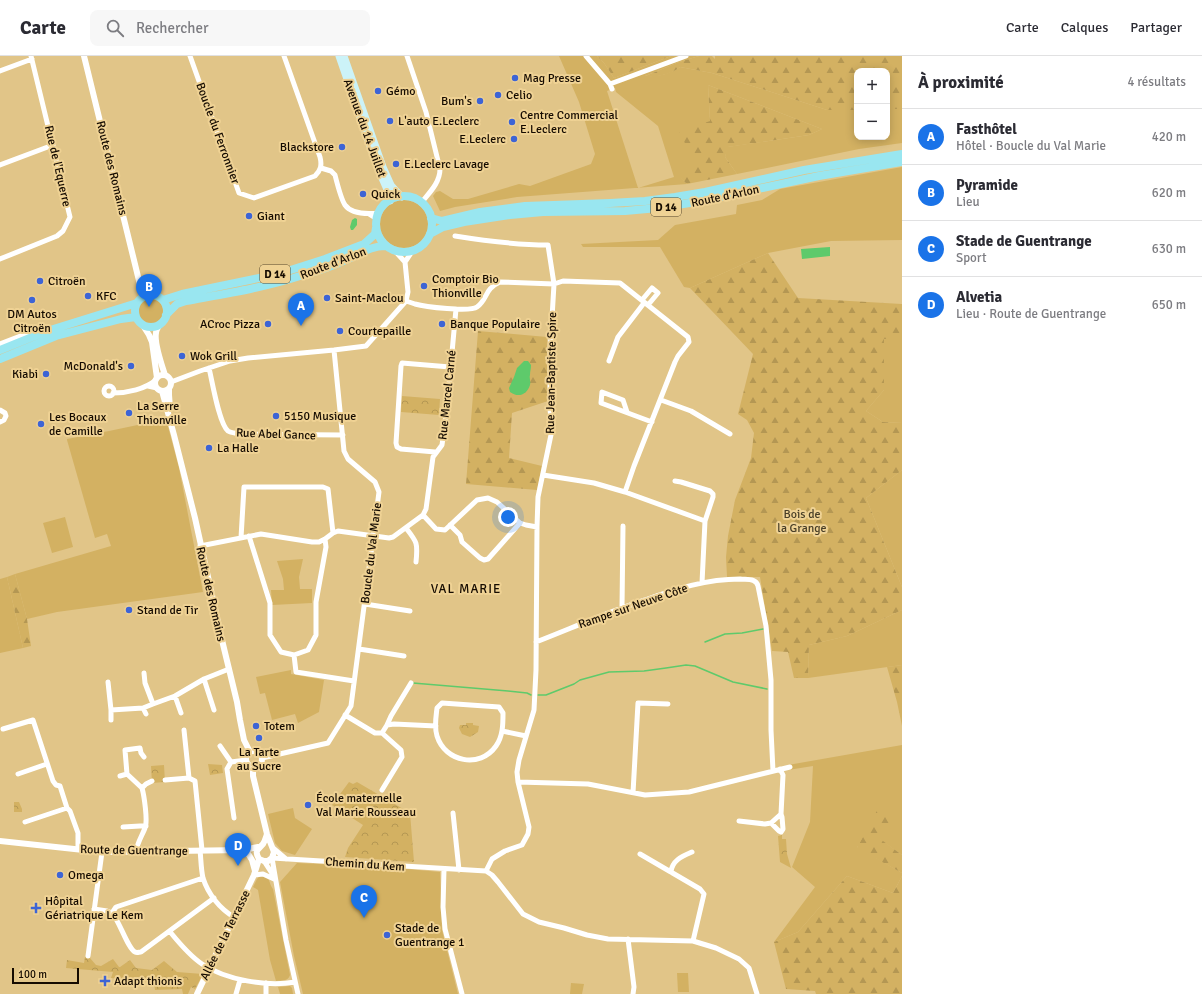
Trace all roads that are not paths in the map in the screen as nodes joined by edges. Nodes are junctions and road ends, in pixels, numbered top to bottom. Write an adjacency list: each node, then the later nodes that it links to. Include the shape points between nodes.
1 (84, 56): 29 (street, Route des Romains)
2 (190, 56): 15 (street, Boucle du Ferronnier, via 239,193 254,198 315,176)
3 (284, 56): 15 (street, via 320,157)
4 (339, 56): 17 (main road, Avenue du 14 Juillet)
5 (344, 56): 16 (main road, Avenue du 14 Juillet, via 382,167 391,185)
6 (407, 56): 18 (street, via 440,165 436,184)
7 (586, 56): 8 (street, via 611,86)
8 (686, 56)
9 (31, 57): 10 (street); 11 (street, Rue de l'Equerre)
10 (0, 71)
11 (53, 145): 14 (street); 27 (street, Rue de l'Equerre, via 70,217 63,231 57,236)
12 (902, 154): 20 (main road, Route d'Arlon / D 14, via 804,170 675,197 525,206 442,220)
13 (902, 162): 22 (main road, Route d'Arlon / D 14, via 658,208 510,215 464,222 443,227)
14 (0, 165)
15 (321, 168): 19 (street, via 331,171 334,175 345,205 351,210)
16 (402, 197): 17 (main road); 18 (main road, via 414,198)
17 (390, 201): 19 (main road, via 382,207)
18 (421, 203): 20 (main road)
19 (378, 216): 21 (main road)
20 (431, 218): 22 (main road)
21 (376, 228): 24 (main road, via 379,238); 33 (main road, Route d'Arlon / D 14, via 375,234 364,244 319,261 278,274)
22 (430, 234): 25 (main road, via 423,245)
23 (455, 236): 30 (street, Rue Jean-Baptiste Spire, via 523,245 548,245)
24 (386, 246): 26 (main road); 37 (main road, Route d'Arlon / D 14, via 373,247 348,260 266,286 176,304)
25 (413, 250): 26 (main road); 28 (street)
26 (395, 251): 28 (street)
27 (0, 260)
28 (405, 262): 34 (street, via 408,292)
29 (139, 280): 31 (street, Route des Romains); 32 (street, Route des Romains)
30 (554, 284): 35 (street, via 563,281 620,283); 36 (street, via 500,282 489,289 476,308); 64 (street, Rue Jean-Baptiste Spire, via 549,388 552,430)
31 (151, 295): 32 (main road); 33 (main road)
32 (140, 300): 38 (main road, via 135,308); 41 (main road)
33 (163, 300): 37 (main road)
34 (406, 301): 36 (street); 44 (street, via 366,346)
35 (645, 303): 46 (street, via 618,337); 55 (street, via 689,340 678,356)
36 (456, 309): 47 (street, Rue Marcel Carné)
37 (166, 315): 40 (main road)
38 (136, 317): 39 (main road); 45 (main road, via 56,336)
39 (142, 324): 40 (main road, via 148,327); 50 (street, Route des Romains, via 152,342)
40 (160, 324): 49 (street, via 155,335)
41 (47, 331): 42 (street, via 36,330); 43 (main road)
42 (0, 344)
43 (0, 350)
44 (334, 350): 48 (street, via 248,358); 62 (street, Boucle du Val Marie)
45 (0, 359)
46 (609, 360)
47 (450, 367): 63 (street, Rue Marcel Carné, via 442,445); 63 (street, via 402,363 401,366 397,447)
48 (210, 368): 51 (street); 62 (street, Rue Abel Gance, via 222,421 230,432)
49 (165, 375): 50 (street); 51 (street, via 169,378)
50 (157, 379): 52 (street); 53 (street, Route des Romains, via 156,386)
51 (170, 385): 53 (street, via 167,390); 61 (street, Route des Romains, via 168,394)
52 (148, 386): 53 (street); 54 (street)
53 (159, 390): 61 (street, Route des Romains)
54 (113, 393)
55 (661, 400): 59 (street); 60 (street, via 691,411)
56 (0, 410): 58 (street, via 6,416)
57 (627, 412): 57 (street, via 623,400 602,392 601,403); 59 (street)
58 (0, 422)
59 (652, 422): 66 (street)
60 (730, 434)
61 (174, 435): 79 (street, Route des Romains)
62 (342, 436): 76 (street, Boucle du Val Marie, via 348,459 375,482 379,492)
63 (435, 452): 67 (street, Rue Marcel Carné)
64 (543, 475): 66 (street, via 594,483); 72 (street, Rue Jean-Baptiste Spire, via 538,497)
65 (675, 481): 68 (street, via 710,491 713,497)
66 (626, 492): 68 (street)
67 (423, 515): 70 (street, via 436,529 445,530); 73 (street)
68 (705, 521): 81 (street)
69 (520, 523): 70 (street, via 497,502 488,498 477,500); 70 (street, via 488,559 484,560 462,542 460,534); 72 (street)
70 (450, 525)
71 (623, 526): 83 (street)
72 (537, 527): 85 (street, Rue Jean-Baptiste Spire)
73 (406, 528): 76 (street, via 389,538); 80 (street, via 417,546)
74 (333, 533): 76 (street, via 338,531); 77 (street, via 328,489 244,487); 78 (street)
75 (249, 536): 77 (street); 78 (street, via 261,534 312,542); 87 (street, via 270,603 270,635 281,652)
76 (373, 536): 82 (street, Boucle du Val Marie)
77 (241, 538): 79 (street)
78 (325, 539): 87 (street, via 326,547 316,602 316,635 308,650)
79 (200, 546): 89 (street, Route des Romains)
80 (416, 562)
81 (702, 583): 83 (street, Rampe sur Neuve Côte); 122 (street, Rampe sur Neuve Côte, via 737,579 757,582 766,626 771,680)
82 (365, 604): 84 (street); 86 (street, Boucle du Val Marie)
83 (622, 608): 85 (street, Rampe sur Neuve Côte)
84 (410, 610)
85 (536, 642): 111 (street, Rue Jean-Baptiste Spire, via 534,710)
86 (359, 649): 88 (street); 92 (street, Boucle du Val Marie)
87 (294, 654): 92 (street, via 296,672)
88 (404, 656)
89 (229, 669): 91 (street); 113 (street, Route des Romains, via 244,740)
90 (144, 673): 96 (street)
91 (204, 680): 95 (street); 100 (street)
92 (354, 681): 103 (street, Boucle du Val Marie, via 351,706)
93 (108, 682): 99 (street)
94 (411, 683): 105 (street)
95 (175, 696): 96 (street); 101 (street)
96 (153, 704): 98 (street)
97 (668, 704): 132 (street, via 638,703)
98 (144, 708): 99 (street); 102 (street)
99 (110, 710): 104 (street)
100 (214, 710)
101 (182, 713)
102 (146, 714)
103 (345, 715): 110 (street, via 375,733); 115 (street, Boucle du Val Marie, via 328,743)
104 (111, 720)
105 (388, 725): 106 (street); 110 (street)
106 (436, 726): 109 (street, via 437,737 446,751 454,757 471,760 492,751 499,742); 109 (street, via 437,708 442,703 499,707 504,713)
107 (3, 729): 118 (street, via 32,720)
108 (184, 730): 126 (street)
109 (502, 731): 111 (street)
110 (382, 733): 131 (street, via 401,750 402,757)
111 (526, 736): 129 (street, Rue Jean-Baptiste Spire, via 519,760)
112 (220, 746): 117 (street)
113 (250, 752): 115 (street, via 257,752); 116 (street)
114 (144, 757): 124 (street, via 140,748 123,749)
115 (262, 758): 119 (street, via 259,764)
116 (246, 760): 117 (street); 119 (street)
117 (231, 762): 136 (street, via 227,768)
118 (47, 764): 123 (street); 133 (street, via 53,781 60,786)
119 (252, 766): 142 (street)
120 (790, 767): 121 (street)
121 (780, 769): 122 (street); 135 (street, via 783,775)
122 (773, 770): 132 (street, via 690,792 645,795)
123 (18, 774)
124 (127, 774): 125 (street); 130 (street)
125 (120, 776)
126 (189, 778): 127 (street); 147 (street, via 195,781)
127 (165, 780)
128 (152, 781): 130 (street)
129 (518, 782): 132 (street, via 588,784); 158 (street, Rue Jean-Baptiste Spire, via 528,820 528,834 522,845 492,859)
130 (142, 788): 140 (street)
131 (382, 790)
132 (633, 793)
133 (67, 808): 138 (street); 146 (street, via 78,832)
134 (453, 813): 157 (street)
135 (781, 814): 139 (street); 139 (street, via 781,832)
136 (234, 818)
137 (739, 821): 139 (street)
138 (25, 822)
139 (771, 823)
140 (146, 826): 141 (street); 150 (street)
141 (123, 827)
142 (267, 834): 144 (street); 145 (street)
143 (0, 841): 146 (street, Route de Guentrange)
144 (260, 846): 145 (street, via 268,844); 148 (street, Route de Guentrange); 154 (street, via 256,852)
145 (272, 847): 153 (street); 155 (street)
146 (78, 849): 149 (street, Route de Guentrange)
147 (201, 850): 148 (street, Route de Guentrange); 150 (street, Route de Guentrange); 161 (street)
148 (246, 851): 154 (street, Route de Guentrange); 160 (street, via 252,860)
149 (102, 852): 150 (street, Route de Guentrange); 164 (street)
150 (136, 852)
151 (692, 852): 159 (street, via 679,859)
152 (640, 854): 159 (street)
153 (272, 858): 154 (street, via 268,861); 155 (street, Chemin du Kem); 162 (street)
154 (260, 859): 160 (street, Allée de la Terrasse); 162 (street)
155 (286, 859): 156 (street, Chemin du Kem)
156 (444, 869): 157 (street, Chemin du Kem); 179 (street, via 445,930)
157 (459, 870): 158 (street, Chemin du Kem)
158 (486, 872): 168 (street, via 492,875 523,914 539,922 587,935)
159 (671, 872): 169 (street, via 704,894)
160 (255, 873): 162 (street, Allée de la Terrasse, via 263,874); 166 (street, Allée de la Terrasse)
161 (203, 878): 163 (street); 165 (street, via 116,907)
162 (275, 881): 173 (street)
163 (214, 898): 166 (street, via 222,909); 167 (street)
164 (94, 909): 165 (street); 170 (street)
165 (112, 913): 167 (street, via 136,953)
166 (234, 917): 171 (street, Allée de la Terrasse)
167 (168, 932): 171 (street)
168 (628, 939): 169 (street); 180 (street)
169 (693, 941): 181 (street, via 739,959 749,968)
170 (88, 956)
171 (209, 968): 172 (street); 175 (street, Allée de la Terrasse)
172 (240, 980): 174 (street); 176 (street)
173 (295, 982): 174 (street); 178 (street)
174 (266, 983): 177 (street)
175 (197, 994)
176 (236, 994)
177 (266, 994)
178 (298, 994)
179 (462, 994)
180 (633, 994)
181 (757, 994)

